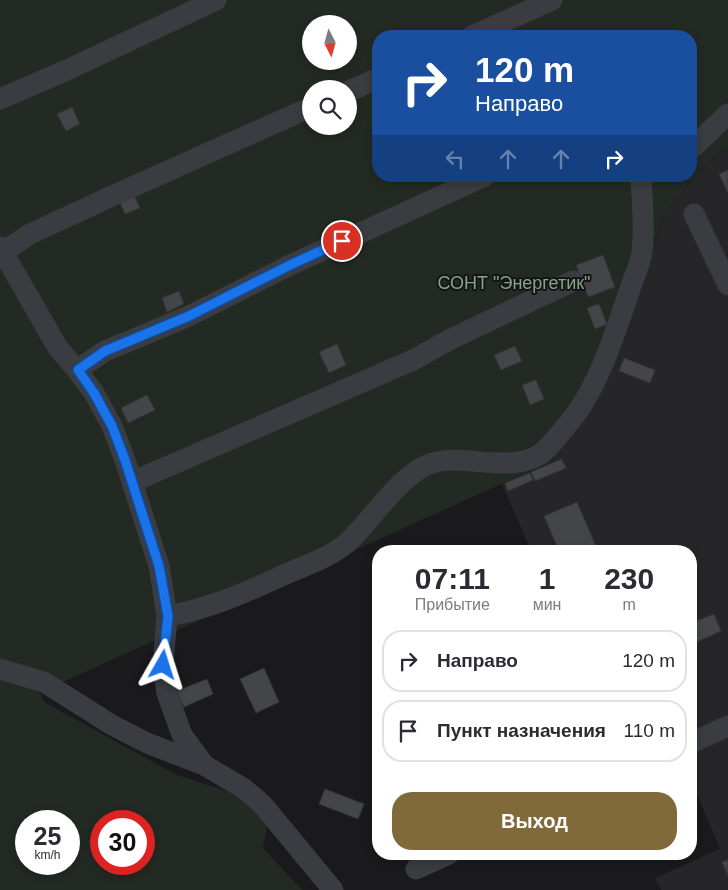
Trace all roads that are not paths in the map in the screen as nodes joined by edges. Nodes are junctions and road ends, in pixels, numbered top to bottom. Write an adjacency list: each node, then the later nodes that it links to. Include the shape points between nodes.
1 (216, 0): 6 (street)
2 (552, 0): 3 (street)
3 (485, 30)
4 (372, 81): 5 (street)
5 (357, 88)
6 (0, 99)
7 (302, 111): 13 (street)
8 (728, 114): 9 (street)
9 (697, 142)
10 (472, 182): 16 (street, via 288,266 189,316 105,351)
11 (641, 182): 18 (street, via 642,254 613,338 585,400 547,450 518,463 433,462 405,481 348,542 332,554 228,600 189,613)
12 (694, 214): 15 (street)
13 (1, 249): 16 (street, via 58,348)
14 (573, 281): 17 (street, via 413,360)
15 (728, 285)
16 (78, 370): 17 (street, via 112,426)
17 (132, 482): 18 (street, via 159,566)
18 (168, 616): 22 (street, via 163,665 167,693 182,735)
19 (0, 669): 22 (street, via 44,682 112,725 147,743)
20 (728, 726): 21 (street)
21 (697, 740)
22 (204, 765): 25 (street, via 243,788 262,804)
23 (436, 860): 24 (street)
24 (416, 869)
25 (327, 888)

